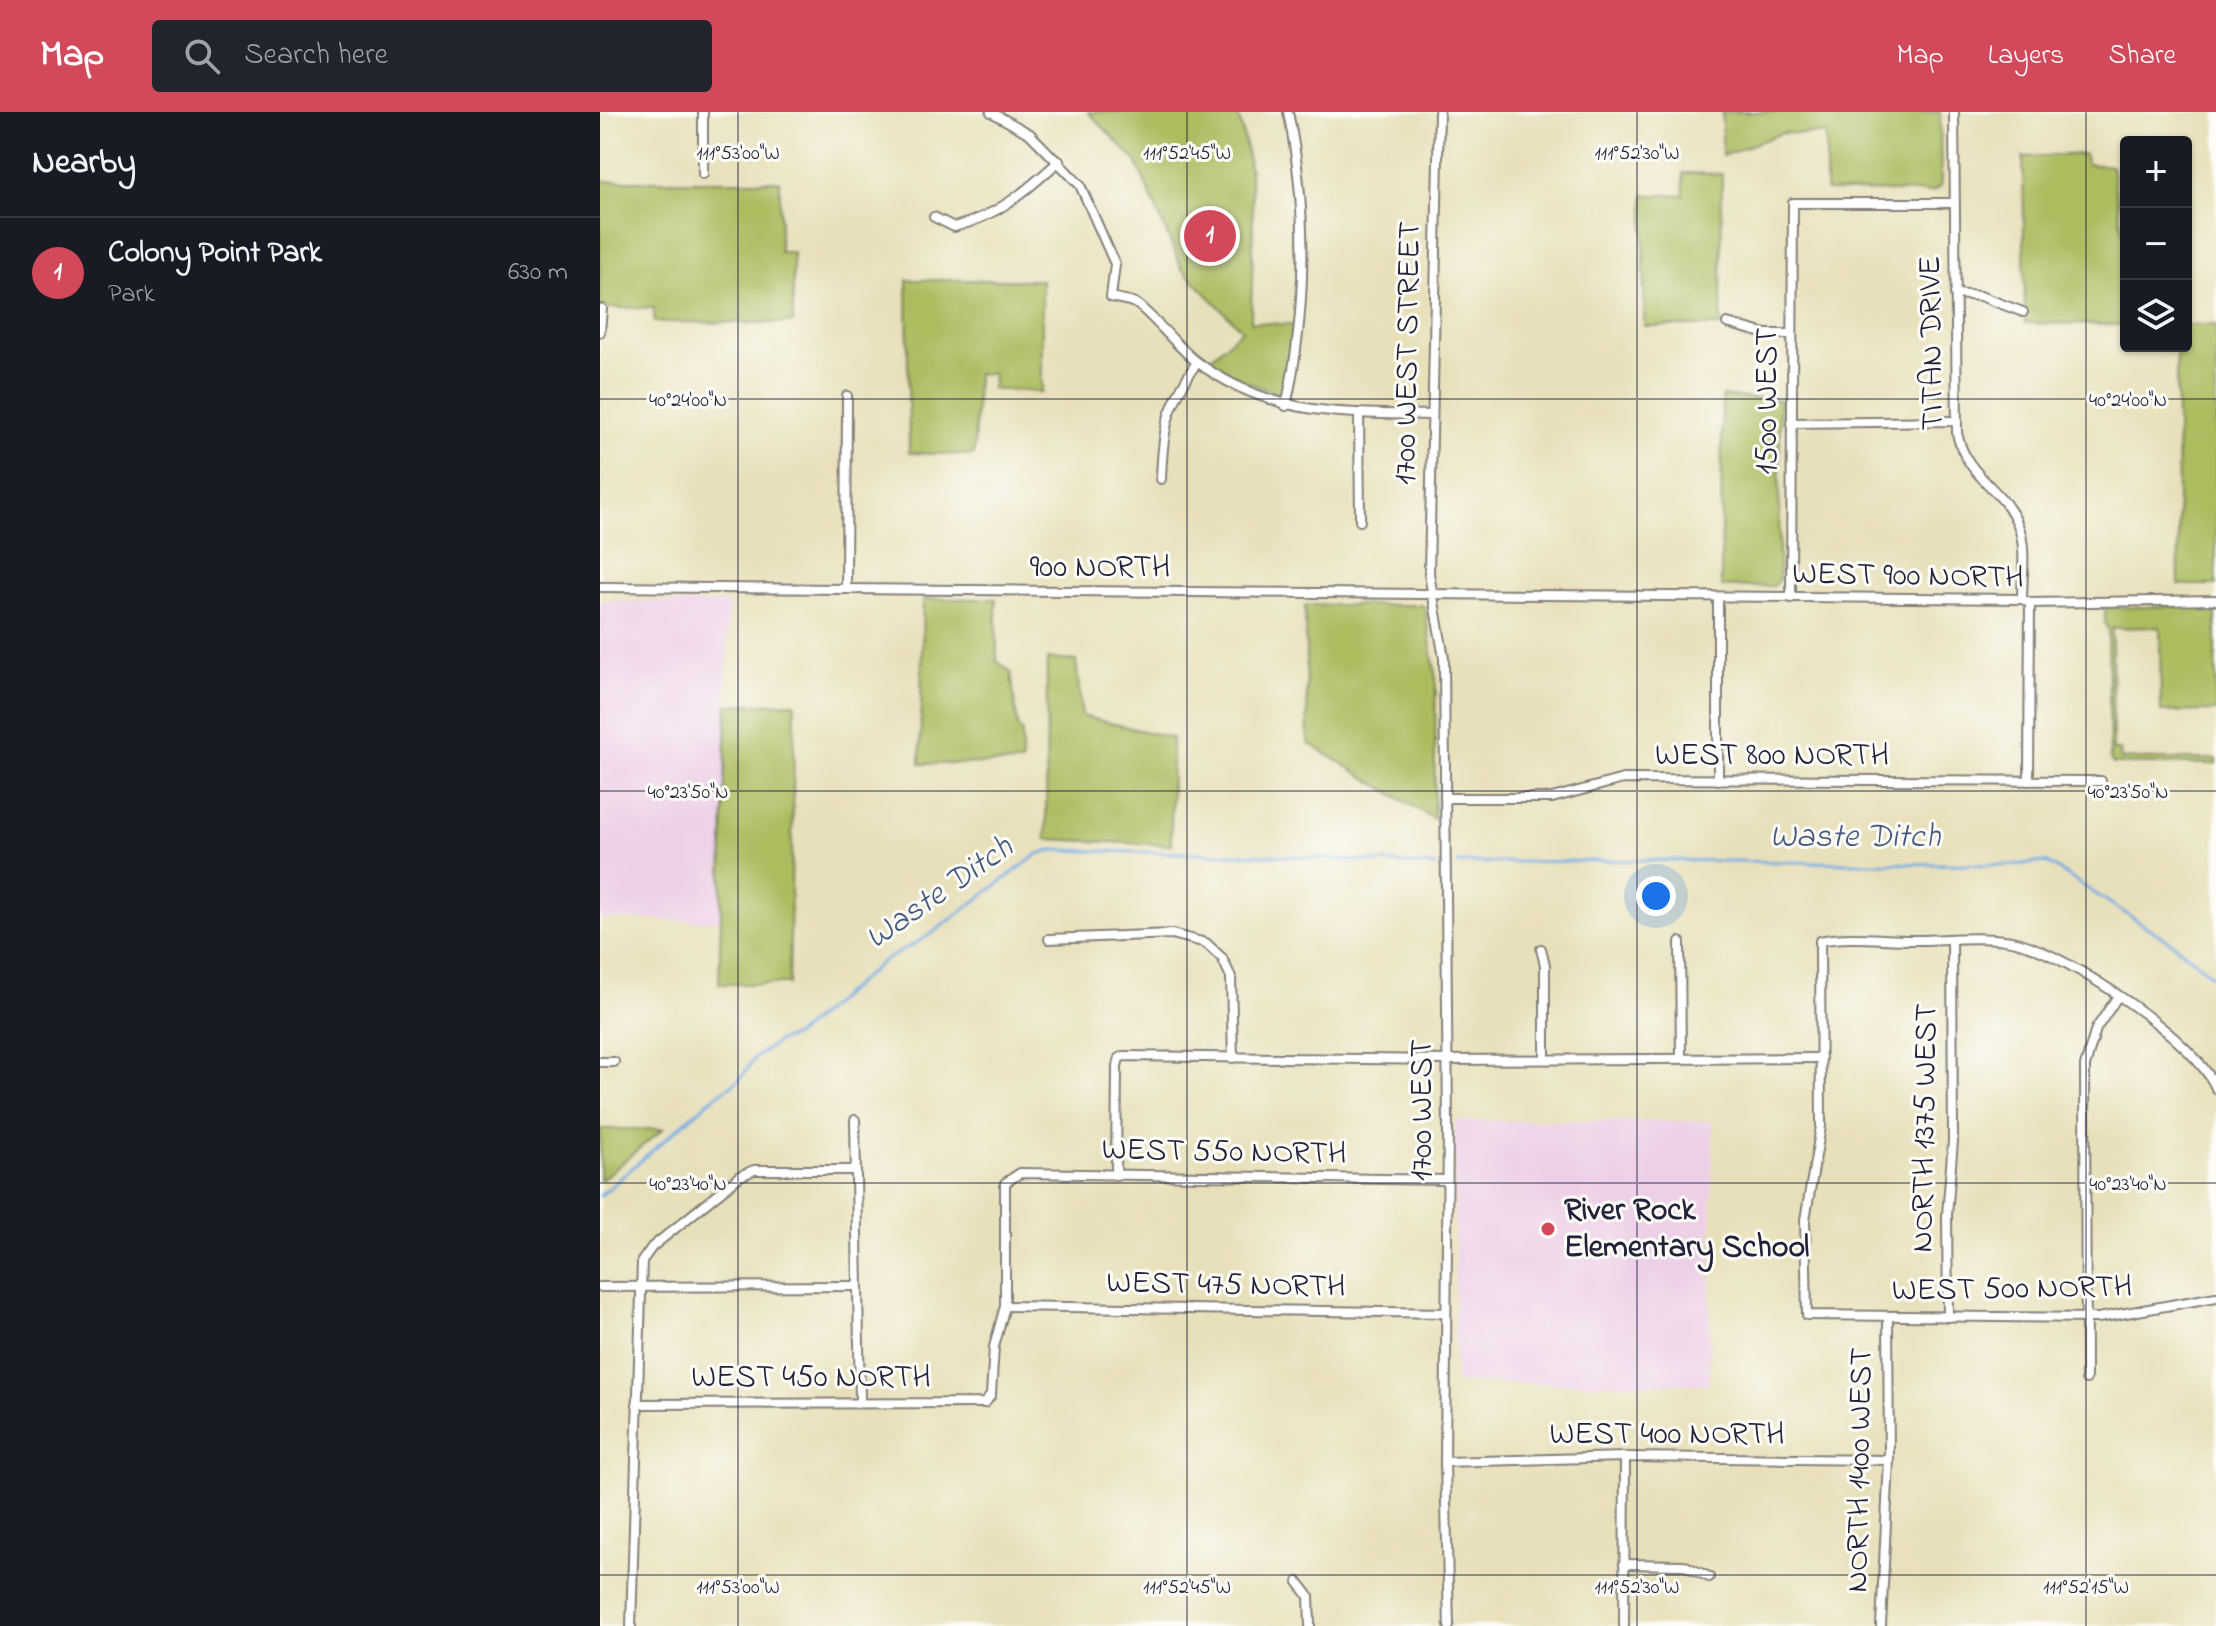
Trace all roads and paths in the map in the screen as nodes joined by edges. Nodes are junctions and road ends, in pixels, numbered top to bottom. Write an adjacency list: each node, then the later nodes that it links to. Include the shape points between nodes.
1 (703, 112): 7 (street)
2 (991, 112): 6 (street, via 1030,134)
3 (1288, 112): 18 (street, via 1301,213 1300,325)
4 (1439, 112): 20 (street, 1700 WEST STREET)
5 (1954, 112): 8 (street, TITAN DRIVE)
6 (1059, 161): 9 (street, via 1013,202 982,220 954,227); 16 (street, via 1085,195 1115,264 1111,297 1137,304)
7 (703, 174)
8 (1954, 203): 10 (street, TITAN DRIVE); 15 (street, 1500 WEST, via 1793,203)
9 (934, 217)
10 (1955, 294): 12 (street, via 1980,296); 21 (street, TITAN DRIVE)
11 (602, 309): 14 (street)
12 (2023, 312)
13 (1727, 323): 15 (street, via 1766,334)
14 (600, 332)
15 (1792, 334): 22 (street, 1500 WEST)
16 (1197, 362): 18 (street, via 1243,392); 23 (street, via 1172,401 1162,435)
17 (847, 396): 26 (street)
18 (1286, 406): 19 (street)
19 (1359, 413): 20 (street); 24 (street)
20 (1431, 415): 27 (street, 1700 WEST STREET)
21 (1957, 421): 22 (street); 32 (street, TITAN DRIVE, via 1969,466 2019,526)
22 (1791, 423): 29 (street, 1500 WEST)
23 (1161, 479)
24 (1360, 521)
25 (600, 587): 26 (street, 900 NORTH)
26 (846, 589): 27 (street, 900 NORTH)
27 (1432, 596): 28 (street, 900 NORTH); 36 (street, 1700 WEST, via 1444,658)
28 (1599, 598): 30 (street, WEST 900 NORTH)
29 (1791, 598): 30 (street, WEST 900 NORTH); 32 (street, WEST 900 NORTH)
30 (1718, 599): 33 (street)
31 (2216, 600): 32 (street, WEST 900 NORTH)
32 (2026, 601): 34 (street, TITAN DRIVE)
33 (1718, 780): 34 (street, WEST 800 NORTH); 36 (street, WEST 800 NORTH, via 1623,779 1552,798)
34 (2029, 781): 35 (street, WEST 800 NORTH)
35 (2101, 781)
36 (1445, 798): 46 (street, 1700 WEST)
37 (1049, 939): 42 (street, via 1172,934 1197,938 1227,967 1233,987)
38 (1952, 940): 41 (street, via 2000,940 2032,947); 44 (street, via 1820,941); 61 (street, NORTH 1375 WEST)
39 (1680, 942): 43 (street)
40 (1541, 949): 45 (street)
41 (2118, 996): 49 (street, via 2188,1048); 62 (street, via 2096,1029 2085,1066)
42 (1233, 1058): 46 (street); 52 (street, via 1119,1058)
43 (1681, 1058): 44 (street); 45 (street)
44 (1821, 1058): 60 (street, WEST 500 NORTH, via 1820,1138 1805,1220 1807,1315)
45 (1545, 1059): 46 (street)
46 (1448, 1060): 53 (street, 1700 WEST)
47 (600, 1062): 48 (street)
48 (614, 1062)
49 (2216, 1088)
50 (855, 1120): 51 (street)
51 (855, 1170): 54 (street); 56 (street, via 754,1170 740,1176 652,1247 642,1261)
52 (1116, 1175): 53 (street, WEST 550 NORTH); 58 (street, WEST 550 NORTH, via 1020,1173 1005,1183)
53 (1446, 1180): 59 (street, 1700 WEST)
54 (857, 1286): 56 (street); 64 (street)
55 (600, 1287): 56 (street)
56 (641, 1287): 65 (street)
57 (2216, 1297): 62 (street, WEST 500 NORTH, via 2130,1315)
58 (1005, 1306): 59 (street, WEST 475 NORTH); 64 (street, WEST 450 NORTH, via 985,1403)
59 (1446, 1313): 68 (street, 1700 WEST)
60 (1888, 1316): 61 (street, WEST 500 NORTH); 67 (street, NORTH 1400 WEST)
61 (1948, 1317): 62 (street, WEST 500 NORTH)
62 (2085, 1318): 63 (street)
63 (2086, 1379)
64 (860, 1401): 65 (street, WEST 450 NORTH)
65 (637, 1404): 72 (street)
66 (1625, 1457): 67 (street, WEST 400 NORTH); 68 (street, WEST 400 NORTH); 69 (street)
67 (1889, 1460): 76 (street, NORTH 1400 WEST)
68 (1445, 1462): 74 (street, 1700 WEST)
69 (1624, 1564): 70 (street, via 1683,1565); 75 (street)
70 (1709, 1577)
71 (1298, 1582): 73 (street, via 1309,1596)
72 (631, 1626)
73 (1310, 1626)
74 (1449, 1626)
75 (1624, 1626)
76 (1881, 1626)

